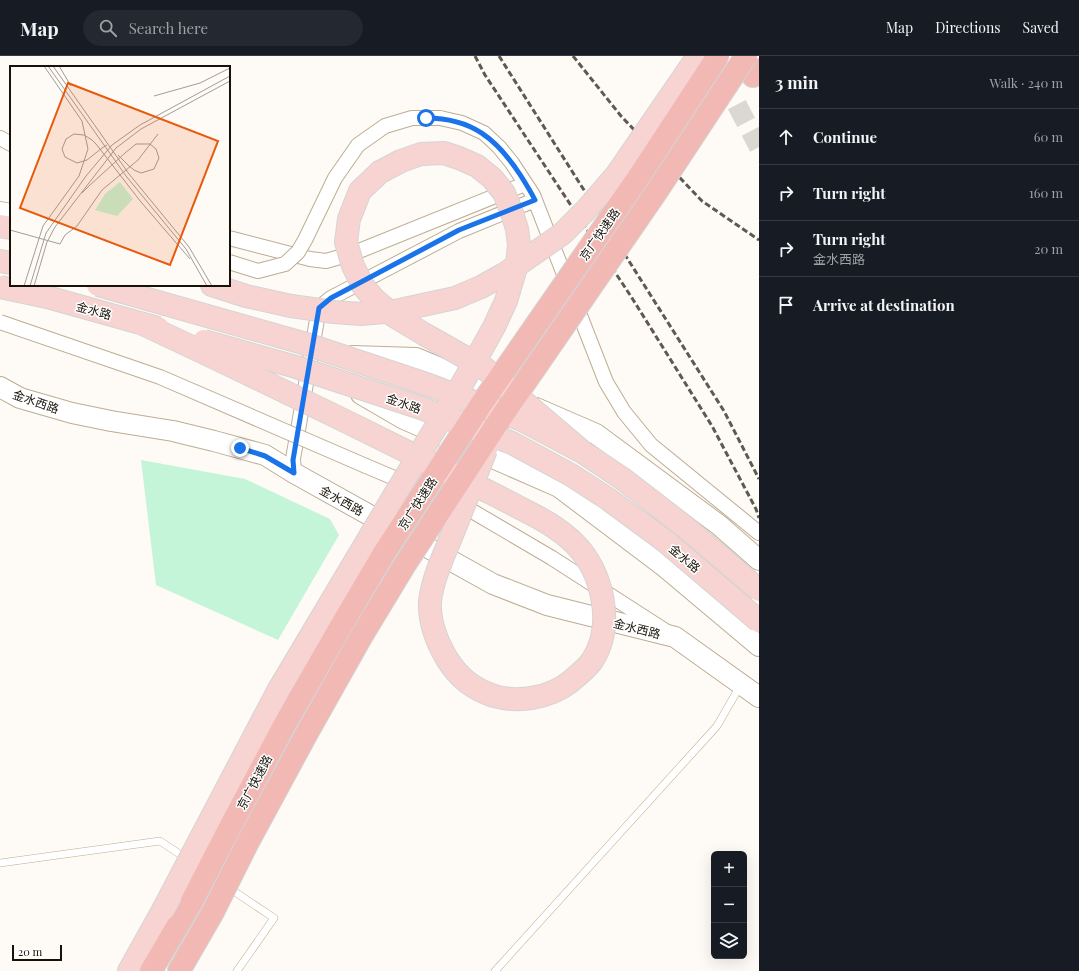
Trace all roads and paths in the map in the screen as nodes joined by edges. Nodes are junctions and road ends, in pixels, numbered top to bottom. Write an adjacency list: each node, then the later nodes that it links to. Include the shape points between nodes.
1 (698, 56): 18 (main road, bridge, via 617,174 586,210 562,234 481,287 455,298 424,305 361,314 291,306)
2 (718, 56): 38 (highway, 京广快速路, bridge, via 638,178 484,400 384,553 286,722 192,901)
3 (728, 56): 4 (street)
4 (754, 67): 25 (highway, 京广快速路, bridge, via 657,191)
5 (0, 138): 6 (street)
6 (10, 143)
7 (526, 184): 8 (street); 13 (street, via 354,253 326,261); 15 (street, bridge, via 499,147 484,133 462,123 440,118 412,118 385,126 358,145 335,178 298,252 285,264 258,271)
8 (535, 200): 27 (street, via 459,230 331,298 319,308 293,460); 28 (street, via 606,382 624,412 651,445)
9 (0, 209): 10 (street)
10 (10, 211)
11 (0, 226): 12 (main road)
12 (10, 228)
13 (230, 238)
14 (0, 261): 16 (main road)
15 (230, 262)
16 (10, 263)
17 (102, 286): 22 (main road, 金水路, bridge)
18 (215, 286)
19 (0, 287): 21 (main road, 金水路, bridge, via 47,297)
20 (0, 322): 32 (street, bridge, via 160,377 472,511 552,558)
21 (143, 324): 23 (main road, 金水路, bridge); 25 (main road, bridge, via 301,399 379,438 407,451 471,483 478,486 485,490 506,500 551,524 574,543 588,560 598,581 604,619 600,641 593,658 583,672 551,694 533,698 496,696 464,681 451,666 433,628 430,603 433,586 454,529 469,494 471,487 474,480)
22 (342, 356): 26 (main road, 金水路, bridge, via 522,420); 29 (street, via 416,358 596,434 719,525)
23 (338, 381): 31 (main road, 金水路, bridge, via 421,408 512,443 572,475 665,541); 33 (street, via 404,419 558,487 665,567)
24 (0, 387): 27 (street, 金水西路, via 20,398 72,413 173,431 251,451)
25 (497, 423): 39 (highway, 京广快速路, bridge, via 404,566 361,638)
26 (584, 453): 30 (main road, 金水路, bridge, via 684,526); 37 (main road, bridge, via 484,368 478,364 471,360 406,323 394,316 374,299 364,286 353,266 346,242 349,219 360,191 380,172 401,160 422,154 444,153 477,166 492,178 504,193 518,229 517,264 508,293 491,334 476,360 472,367 278,691)
27 (294, 473): 32 (street, 金水西路, via 493,584 547,605)
28 (759, 533)
29 (759, 560)
30 (759, 590)
31 (759, 620)
32 (675, 637): 34 (street)
33 (759, 646)
34 (741, 684): 35 (street); 41 (lane, via 717,726)
35 (759, 697)
36 (0, 863): 40 (lane, via 160,841 274,918)
37 (129, 971)
38 (151, 971)
39 (179, 971)
40 (237, 971)
41 (495, 971)

